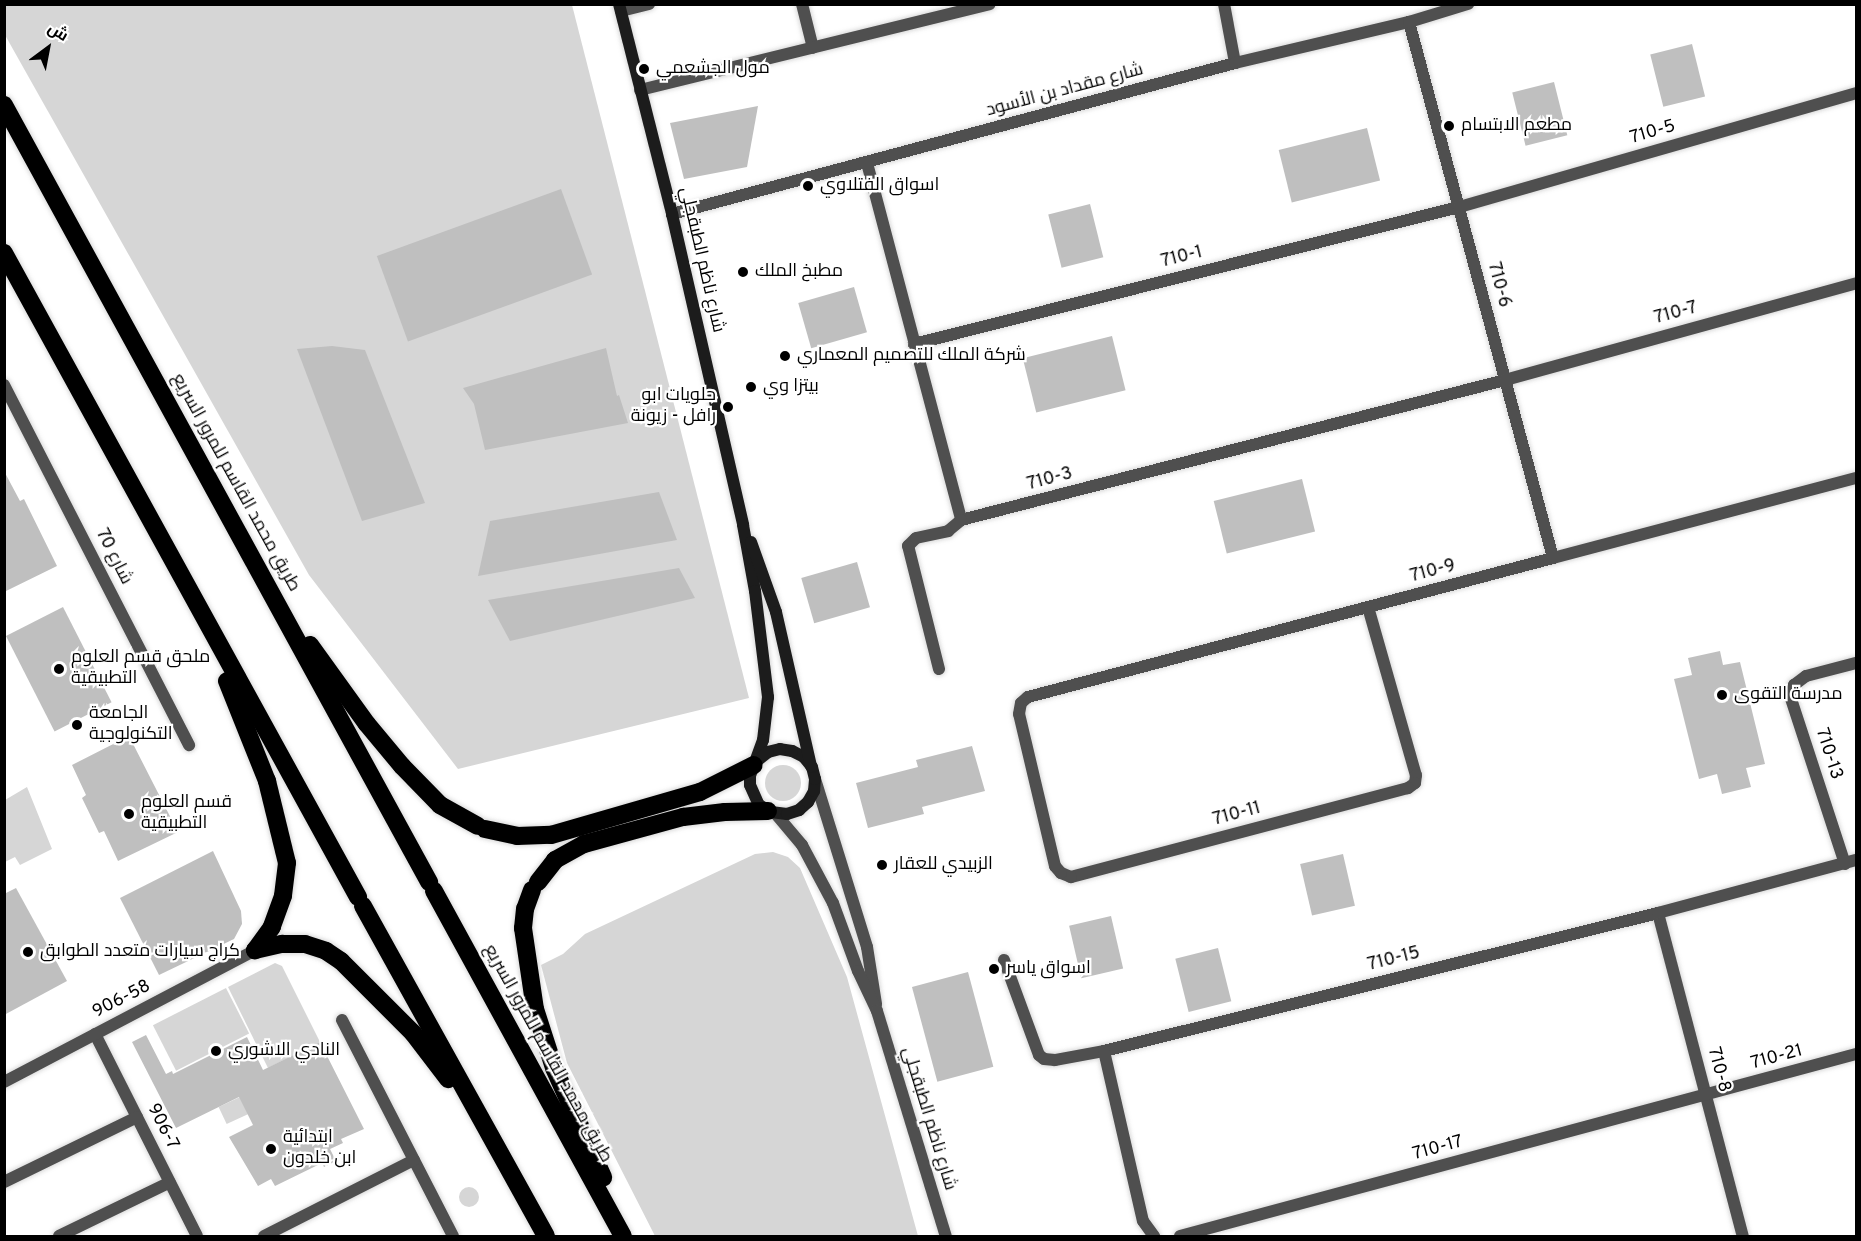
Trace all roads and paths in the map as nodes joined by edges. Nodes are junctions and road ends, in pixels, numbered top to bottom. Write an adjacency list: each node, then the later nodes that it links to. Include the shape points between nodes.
1 (649, 4): 6 (street)
2 (802, 4): 8 (street)
3 (990, 4): 8 (street)
4 (1224, 4): 9 (street)
5 (1467, 4): 7 (street, شارع مقداد بن الأسود)
6 (620, 8): 10 (main road, شارع ناظم الطبقجلي)
7 (1409, 22): 9 (street, شارع مقداد بن الأسود); 14 (street, 710-6)
8 (813, 48): 10 (street)
9 (1236, 63): 13 (street, شارع مقداد بن الأسود)
10 (640, 90): 15 (main road, شارع ناظم الطبقجلي)
11 (1857, 93): 14 (street, 710-5)
12 (4, 105): 25 (highway, طريق محمد القاسم للمرور السريع)
13 (867, 164): 15 (street, شارع مقداد بن الأسود); 18 (street)
14 (1459, 207): 18 (street, 710-1); 19 (street, 710-6)
15 (672, 214): 23 (main road, شارع ناظم الطبقجلي)
16 (4, 253): 26 (highway)
17 (1857, 284): 19 (street, 710-7)
18 (914, 344): 22 (street)
19 (1505, 380): 22 (street, 710-3); 24 (street, 710-6)
20 (4, 385): 31 (street, شارع 70)
21 (1857, 478): 24 (street, 710-9)
22 (961, 520): 29 (street, 710-3, via 948,531 916,538 908,546)
23 (743, 525): 32 (main road, شارع ناظم الطبقجلي, via 767,675 766,718); 33 (main road, شارع ناظم الطبقجلي, via 776,612)
24 (1553, 558): 27 (street, 710-9)
25 (261, 575): 32 (highway, via 384,746 440,805 482,828 517,836 551,835 700,792); 56 (highway, طريق محمد القاسم للمرور السريع)
26 (197, 606): 37 (highway, via 267,781 287,863 283,896 272,927); 47 (highway)
27 (1368, 607): 30 (street, 710-9, via 1028,697); 30 (street, 710-11, via 1416,775 1415,783 1408,788 1071,877 1054,866 1019,714)
28 (1857, 663): 35 (street, 710-13, via 1806,676 1794,684 1790,696)
29 (939, 669)
30 (1021, 704)
31 (189, 745)
32 (756, 763): 33 (main road, via 768,752 786,750 804,757); 34 (main road, via 750,785 759,804)
33 (813, 773): 34 (main road, via 814,791 803,806 788,814); 39 (street, via 867,947)
34 (772, 812): 39 (street, via 802,845 823,880); 57 (highway, via 683,817 584,844 555,860 535,886 525,909 523,928 535,1009 554,1068)
35 (1851, 862): 36 (street, 710-15)
36 (1658, 913): 42 (street, 710-15); 45 (street, 710-8)
37 (255, 950): 41 (street, 906-58); 47 (highway, via 305,944 341,961 413,1033)
38 (1004, 960): 42 (street, 710-15, via 1041,1058 1055,1060)
39 (877, 1011): 58 (street, شارع ناظم الطبقجلي)
40 (342, 1020): 48 (street)
41 (95, 1034): 44 (street, 906-58); 46 (street, 906-7)
42 (1104, 1051): 59 (street, via 1143,1221)
43 (1857, 1054): 45 (street, 710-21)
44 (4, 1082)
45 (1706, 1096): 60 (street, 710-17); 61 (street, 710-8)
46 (137, 1117): 49 (street); 50 (street, 906-7)
47 (497, 1148): 55 (highway)
48 (414, 1160): 53 (street); 54 (street)
49 (4, 1182)
50 (170, 1182): 51 (street); 52 (street, 906-7)
51 (59, 1236)
52 (197, 1236)
53 (264, 1236)
54 (453, 1236)
55 (546, 1236)
56 (623, 1236)
57 (628, 1236)
58 (946, 1236)
59 (1154, 1236)
60 (1180, 1236)
61 (1743, 1236)

